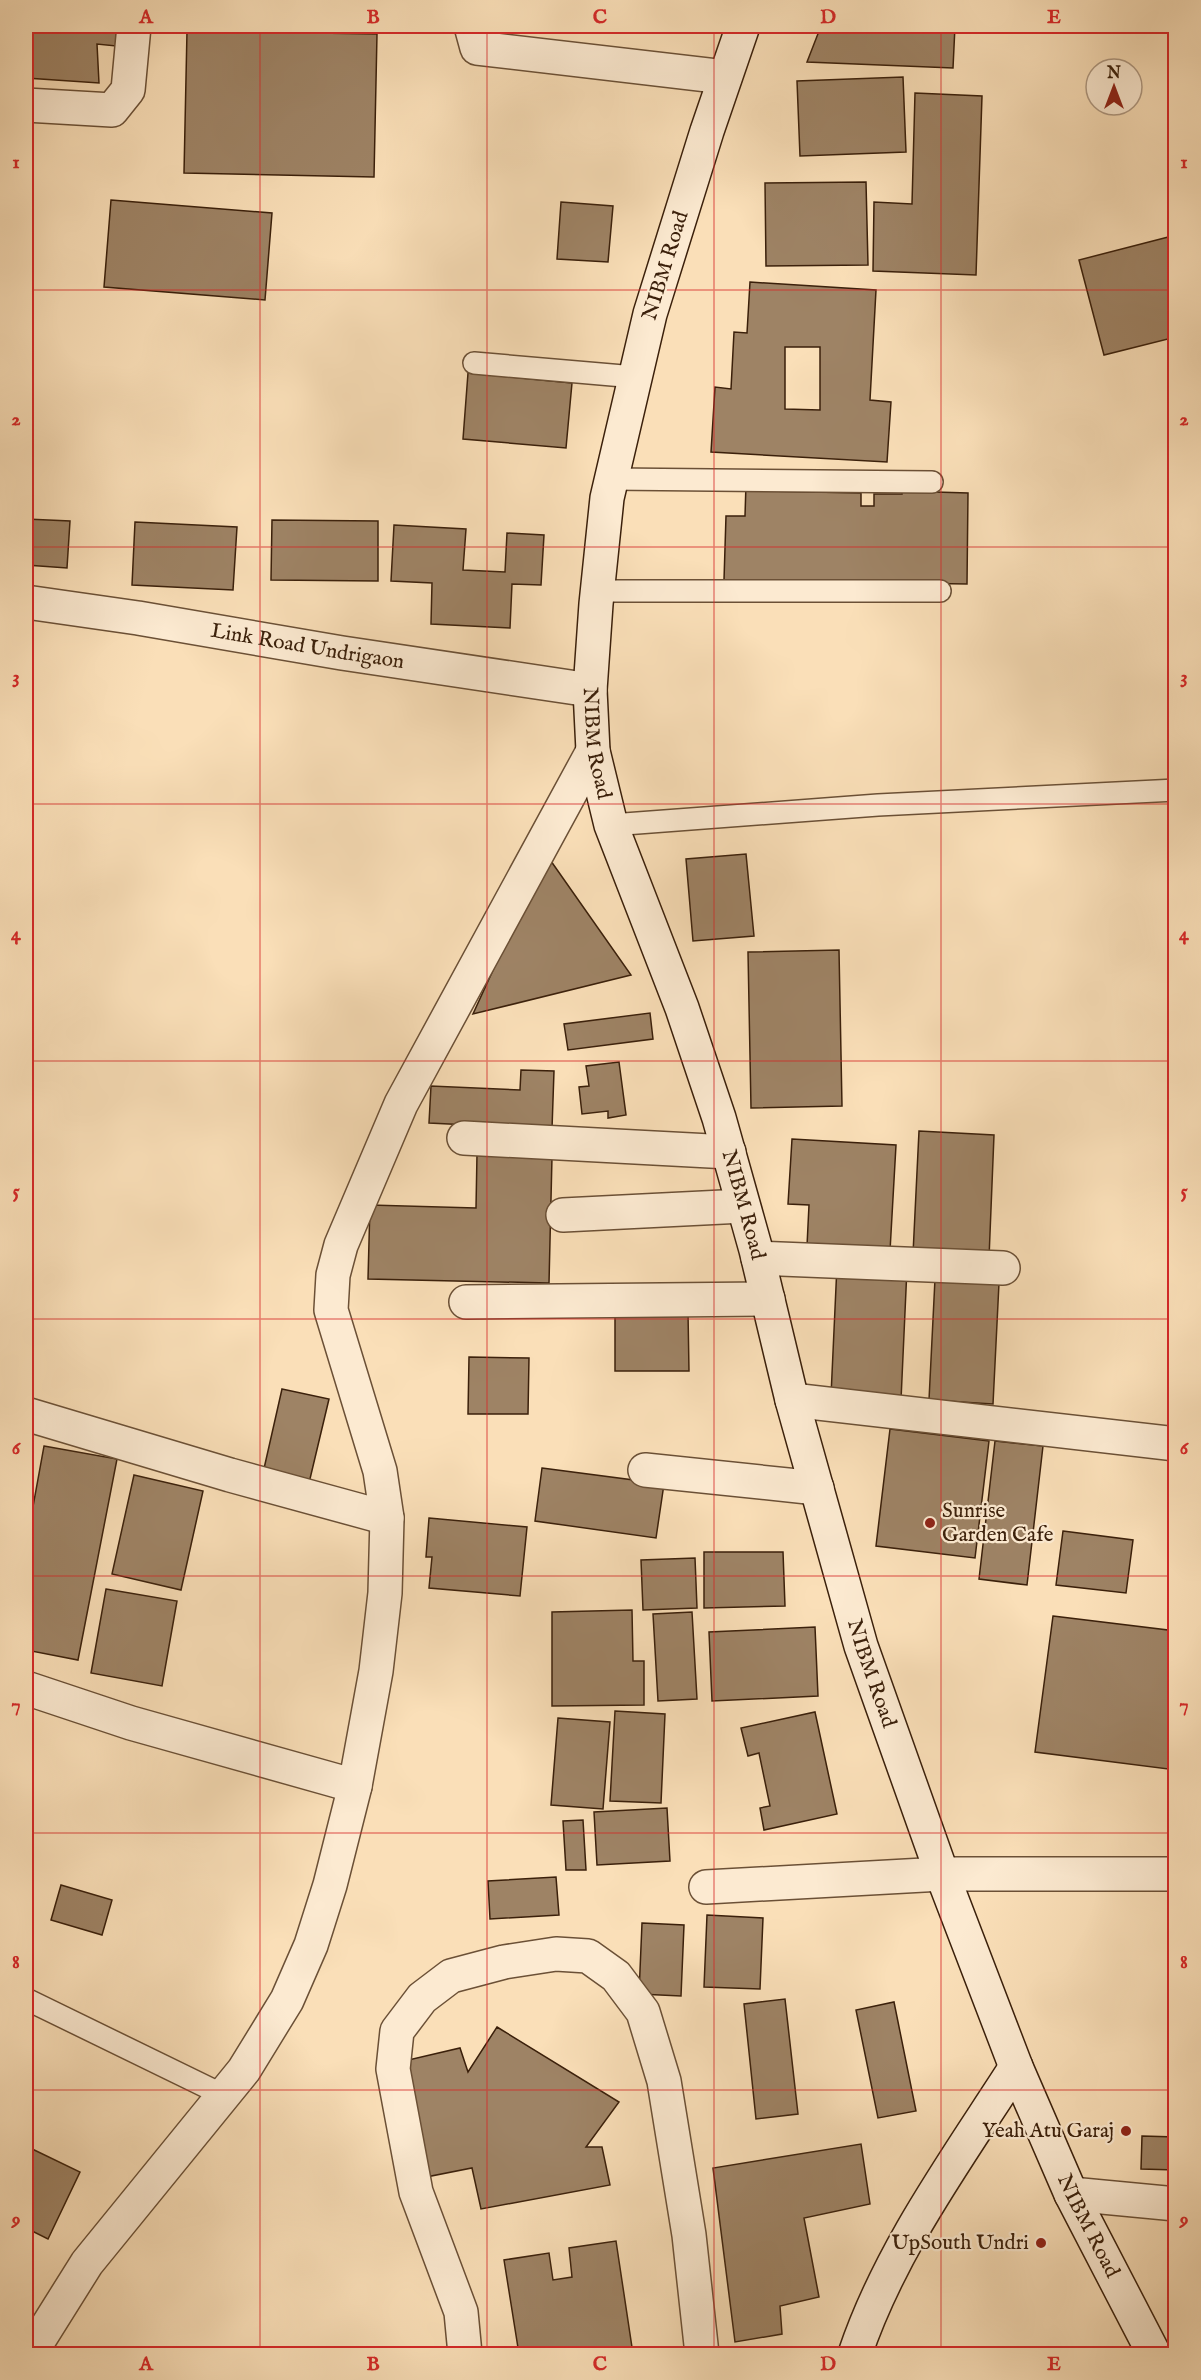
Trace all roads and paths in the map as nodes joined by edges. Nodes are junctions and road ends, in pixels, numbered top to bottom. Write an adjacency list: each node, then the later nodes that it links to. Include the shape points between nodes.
1 (134, 26): 5 (street, via 128,90 112,110)
2 (471, 26): 4 (street, via 477,48)
3 (743, 26): 4 (street, NIBM Road)
4 (725, 77): 7 (street, NIBM Road, via 650,314)
5 (26, 105)
6 (474, 363): 7 (lane)
7 (635, 377): 8 (street, NIBM Road)
8 (611, 479): 9 (lane); 10 (street, NIBM Road)
9 (932, 482)
10 (597, 591): 11 (lane); 13 (street, NIBM Road)
11 (940, 591)
12 (26, 602): 13 (street, Link Road Undrigaon)
13 (590, 690): 14 (street, NIBM Road)
14 (592, 751): 16 (street, NIBM Road); 30 (street, via 401,1104 338,1255 331,1310 380,1471)
15 (1176, 790): 16 (lane)
16 (611, 825): 18 (street, NIBM Road, via 682,1008)
17 (465, 1138): 18 (street)
18 (729, 1152): 19 (street, NIBM Road)
19 (743, 1206): 20 (street); 21 (street, NIBM Road)
20 (563, 1215)
21 (758, 1258): 22 (street); 23 (street, NIBM Road)
22 (1003, 1268)
23 (768, 1299): 24 (street); 25 (street, NIBM Road)
24 (466, 1302)
25 (792, 1400): 27 (street); 29 (street, NIBM Road)
26 (26, 1414): 30 (street)
27 (1176, 1444)
28 (645, 1470): 29 (street)
29 (817, 1488): 33 (street, NIBM Road, via 861,1646)
30 (387, 1518): 32 (street, via 385,1593)
31 (26, 1688): 32 (street, via 131,1724)
32 (355, 1786): 38 (street, via 311,1945 270,2029)
33 (942, 1874): 34 (street); 35 (street); 37 (street, NIBM Road)
34 (1176, 1874)
35 (706, 1887)
36 (26, 1999): 38 (lane)
37 (1016, 2067): 39 (street, NIBM Road); 44 (street, via 920,2216 884,2283)
38 (223, 2095): 41 (street, via 87,2263)
39 (1071, 2194): 40 (street); 45 (street, NIBM Road)
40 (1176, 2204)
41 (30, 2349)
42 (465, 2355): 43 (street, via 461,2312 416,2192 393,2069 397,2031 422,1998 451,1976 556,1954 588,1956 616,1976 643,2012 666,2093 689,2235)
43 (702, 2355)
44 (855, 2355)
45 (1154, 2355)

